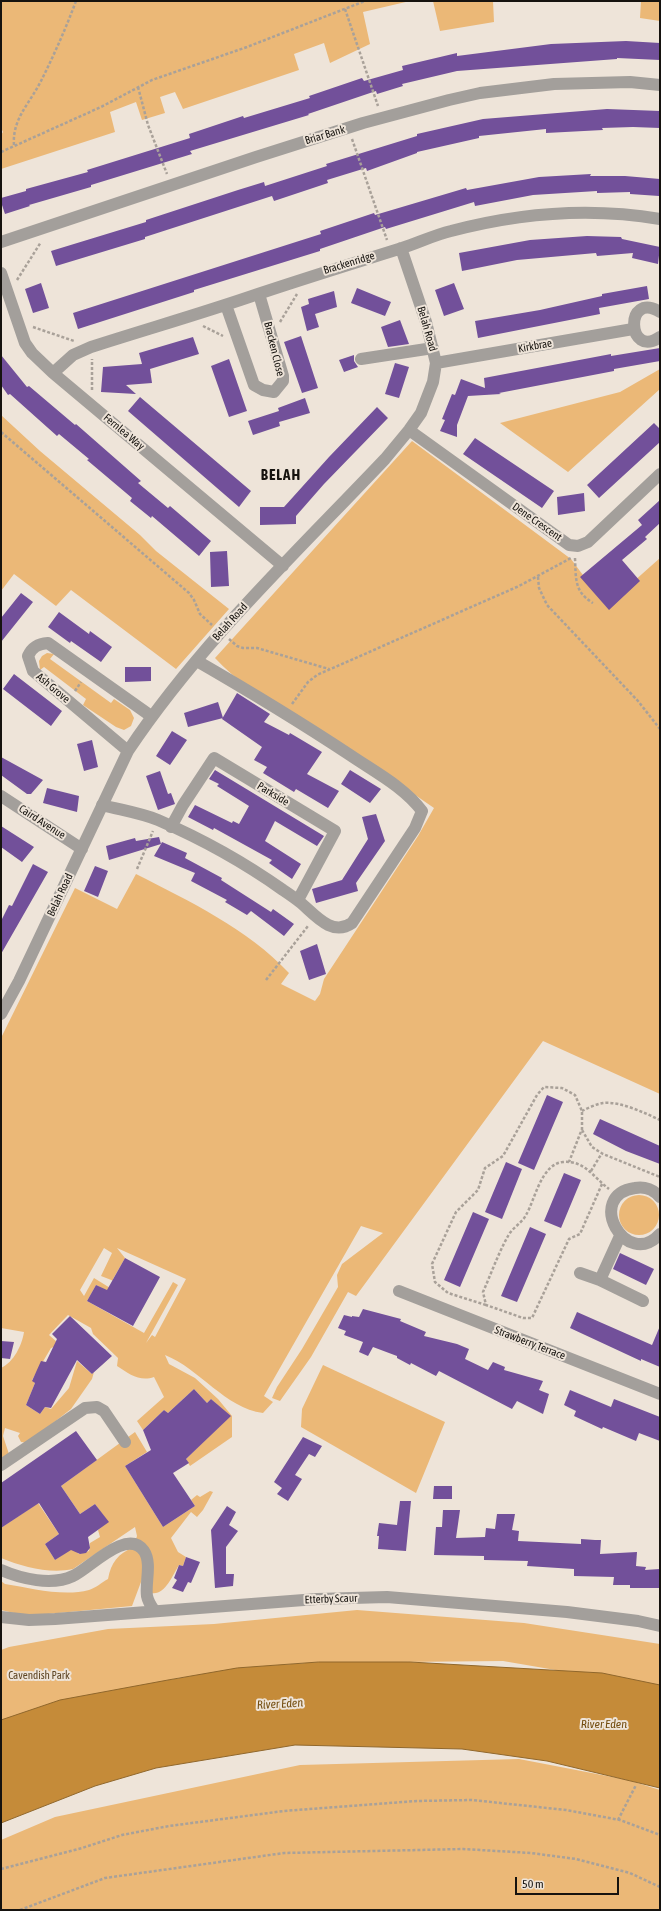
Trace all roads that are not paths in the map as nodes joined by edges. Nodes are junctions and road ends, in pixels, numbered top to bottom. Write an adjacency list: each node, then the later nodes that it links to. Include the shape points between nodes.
1 (660, 85): 3 (street, Briar Bank, via 630,82 554,84 480,93 348,128)
2 (660, 219): 4 (street, Brackenridge, via 584,212 538,214 495,220 449,231)
3 (1, 242)
4 (396, 249): 6 (street, Brackenridge); 11 (street, Belah Road)
5 (1, 273): 14 (street, Fernlea Way, via 25,343)
6 (259, 294): 7 (street, Brackenridge); 7 (street, Bracken Close, via 283,376 283,381 274,392 254,385)
7 (226, 305): 14 (street, Brackenridge, via 92,347 73,355)
8 (660, 312): 9 (street, via 650,308 640,311 634,318)
9 (633, 329): 10 (street, via 645,340 656,340); 13 (street, Kirkbrae)
10 (660, 337)
11 (433, 348): 12 (street); 13 (street, Belah Road)
12 (361, 359)
13 (436, 363): 15 (street, Belah Road, via 428,397)
14 (53, 373): 17 (street, Fernlea Way)
15 (409, 430): 16 (street, Dene Crescent, via 569,545 578,546 588,542); 17 (street, Belah Road, via 385,459)
16 (660, 474)
17 (283, 566): 18 (street, Belah Road, via 220,632)
18 (197, 661): 19 (street, Belah Road); 25 (street, via 286,713 383,777 413,800 422,811 415,828 352,923 341,928 331,927 324,924)
19 (151, 716): 20 (street, Belah Road); 20 (street, Ash Grove, via 48,643 36,645 31,650 28,656 34,671)
20 (128, 751): 22 (street, Belah Road)
21 (1, 796): 24 (street, Caird Avenue)
22 (102, 805): 23 (street, via 158,820); 24 (street, Belah Road)
23 (171, 827): 25 (street, via 232,857); 25 (street, Parkside, via 182,805 214,758 335,831)
24 (82, 849): 26 (street, Belah Road)
25 (298, 900)
26 (1, 1014)
27 (660, 1197): 29 (street, via 649,1189 639,1187 630,1188 619,1196 612,1209 611,1219)
28 (660, 1234): 29 (street, via 644,1243 635,1243)
29 (620, 1236): 31 (street)
30 (580, 1273): 31 (street)
31 (600, 1280): 33 (street)
32 (399, 1291): 34 (street, Strawberry Terrace)
33 (643, 1301)
34 (660, 1394)
35 (125, 1442): 36 (street, via 104,1411 97,1407 86,1408)
36 (1, 1465)
37 (1, 1570): 38 (street, via 30,1579 62,1579 73,1576 111,1550 124,1544 137,1544 144,1551 148,1561 148,1598)
38 (154, 1610): 39 (street, Etterby Scaur, via 55,1619); 40 (street, Etterby Scaur, via 387,1597 567,1612)
39 (1, 1617)
40 (660, 1626)

